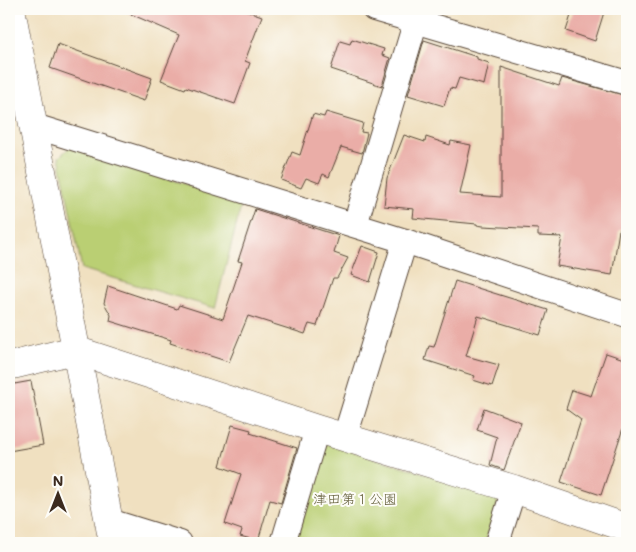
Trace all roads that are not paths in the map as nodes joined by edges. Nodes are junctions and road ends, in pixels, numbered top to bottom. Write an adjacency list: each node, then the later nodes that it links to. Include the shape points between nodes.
1 (11, 9): 4 (street)
2 (374, 9): 3 (street)
3 (416, 20): 5 (street); 7 (street)
4 (15, 63): 6 (street)
5 (627, 83)
6 (34, 126): 7 (street); 10 (street)
7 (355, 226): 8 (street)
8 (405, 241): 9 (street); 13 (street)
9 (627, 315)
10 (75, 350): 11 (street); 12 (street); 16 (street)
11 (9, 366)
12 (317, 429): 13 (street); 18 (street)
13 (345, 437): 14 (street)
14 (514, 489): 15 (street); 19 (street)
15 (627, 528)
16 (111, 532): 17 (street)
17 (180, 543)
18 (283, 543)
19 (497, 543)

